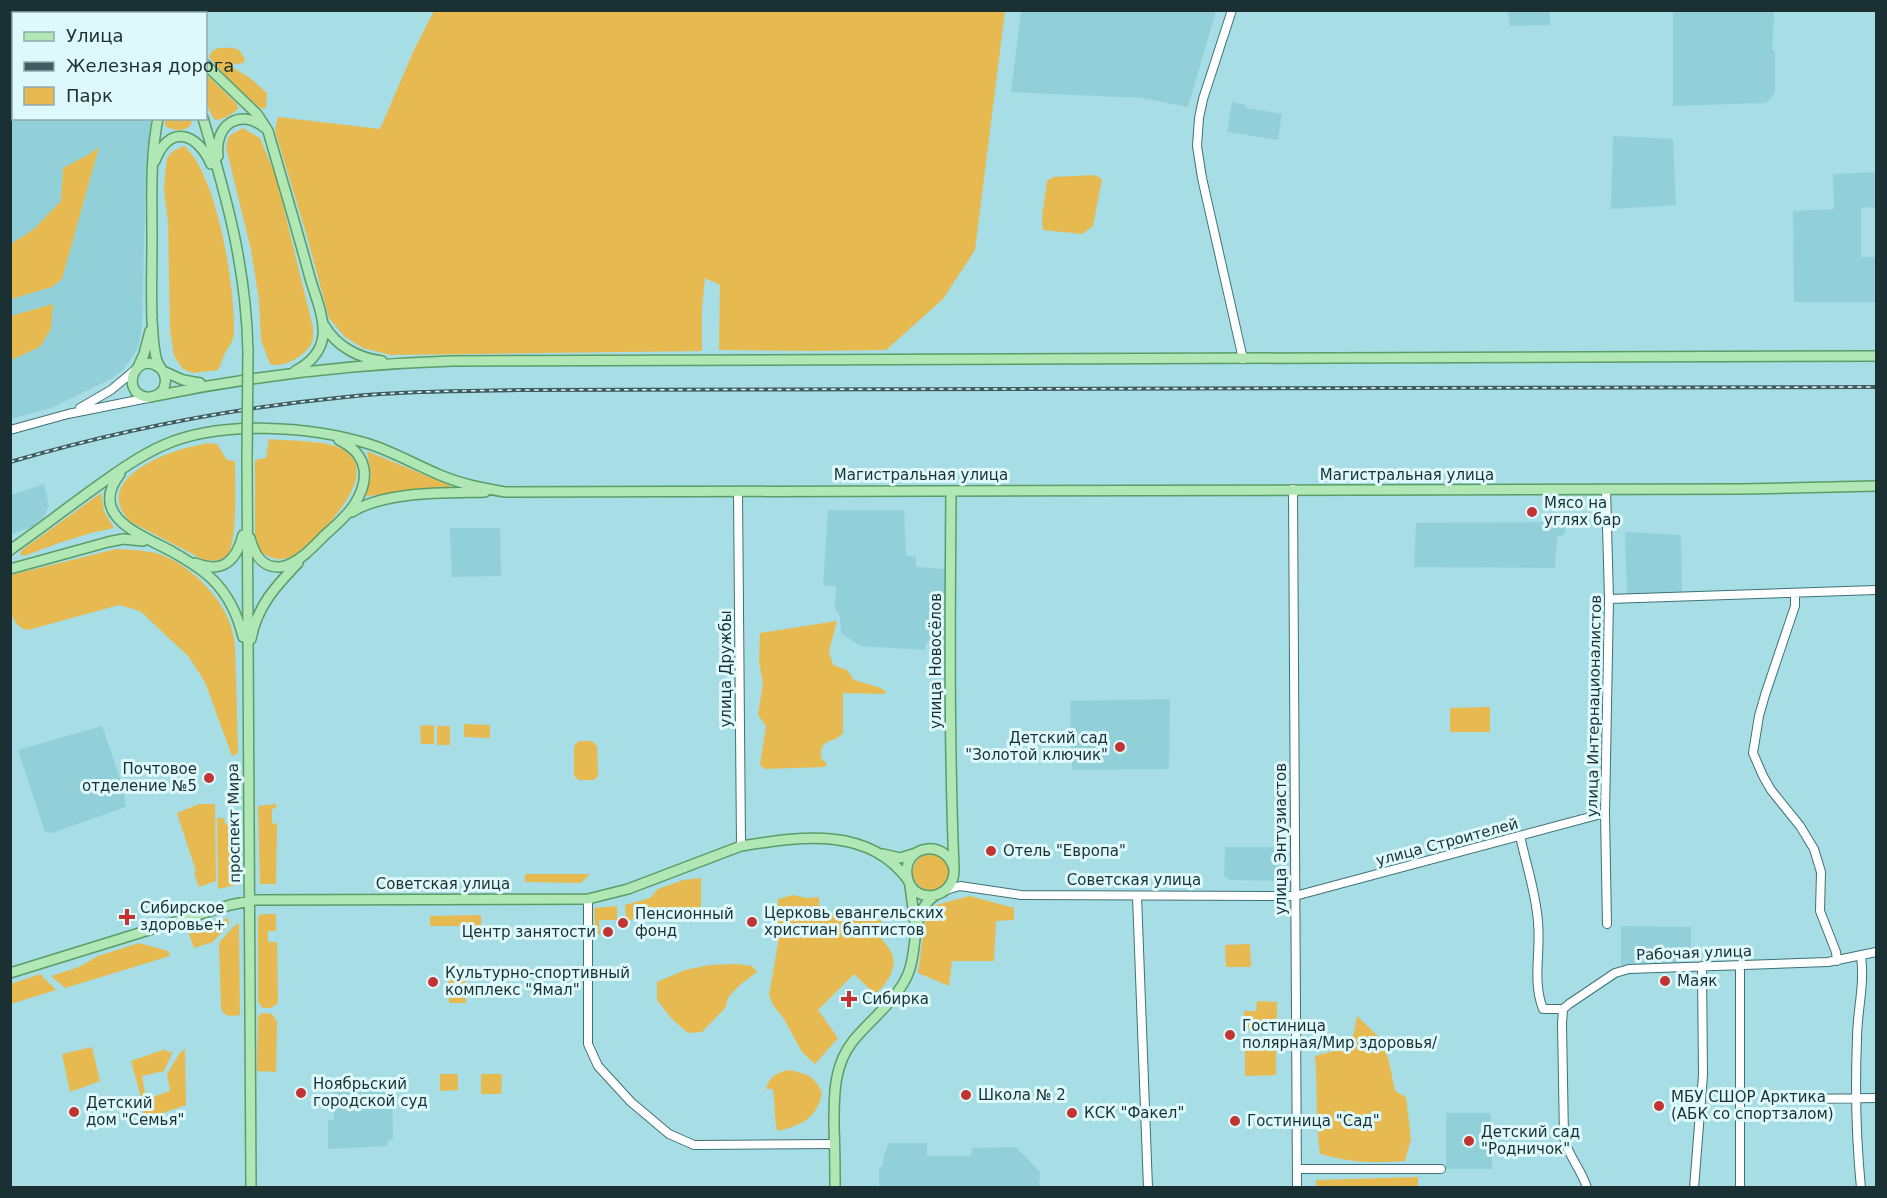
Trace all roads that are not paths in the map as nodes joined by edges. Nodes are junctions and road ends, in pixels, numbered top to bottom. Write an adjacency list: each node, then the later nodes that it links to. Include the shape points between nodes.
1 (1232, 10): 11 (street, via 1203,99 1197,146)
2 (207, 66): 5 (main road, via 257,114)
3 (159, 120): 6 (main road)
4 (204, 120): 7 (main road)
5 (268, 130): 7 (main road, via 241,119 220,132 217,152); 9 (main road)
6 (151, 179): 7 (main road, via 161,148 174,138 188,137 207,153); 8 (main road)
7 (226, 196): 29 (main road, проспект Мира, bridge, via 242,274 248,351)
8 (152, 317): 13 (main road, via 144,354); 14 (main road)
9 (322, 321): 12 (main road, via 334,338 354,353); 15 (main road, via 322,339 315,354 304,366)
10 (1876, 356): 11 (main road)
11 (1243, 359): 12 (main road)
12 (399, 363): 15 (main road)
13 (136, 369): 14 (main road, via 151,363); 17 (main road, via 132,381 135,389 144,396); 18 (street, via 98,399)
14 (162, 370): 16 (main road, via 191,382); 17 (main road, via 165,386)
15 (287, 374): 16 (main road)
16 (218, 383): 17 (main road)
17 (153, 396): 18 (street)
18 (68, 414): 19 (street)
19 (10, 430)
20 (328, 435): 21 (main road, Магистральная улица, via 269,429 202,434 163,445); 27 (main road, Магистральная улица, via 372,445 470,485); 28 (main road, via 354,448 364,466 358,498)
21 (127, 465): 30 (main road, via 111,488 111,507 126,527); 32 (main road, Магистральная улица)
22 (1876, 486): 24 (main road, Магистральная улица)
23 (1293, 489): 24 (main road, Магистральная улица); 26 (main road, Магистральная улица); 51 (street, улица Энтузиастов)
24 (1606, 489): 37 (street, улица Интернационалистов)
25 (738, 491): 26 (main road, Магистральная улица); 27 (main road, Магистральная улица); 42 (street, улица Дружбы)
26 (951, 491): 40 (main road, улица Новосёлов)
27 (505, 492): 28 (main road, via 381,500)
28 (342, 519): 31 (main road)
29 (246, 521): 31 (main road, via 256,556 267,564 287,565); 33 (main road, via 239,548 229,562 209,567); 38 (main road, проспект Мира)
30 (151, 542): 33 (main road); 34 (main road, via 108,542)
31 (310, 549): 38 (main road, via 260,608)
32 (10, 550)
33 (184, 558): 38 (main road, via 213,580 230,602 240,625)
34 (10, 569)
35 (1876, 591): 36 (street)
36 (1795, 593): 37 (street); 58 (street, via 1795,606 1759,716 1753,753 1771,790 1814,849 1821,872 1820,911)
37 (1609, 599): 39 (street, улица Интернационалистов)
38 (246, 659): 53 (main road, проспект Мира)
39 (1605, 813): 41 (street, улица Строителей); 54 (street, улица Интернационалистов)
40 (953, 831): 43 (main road, via 942,843); 45 (main road, улица Новосёлов)
41 (1520, 836): 51 (street, улица Строителей); 62 (street, via 1539,924 1539,998 1543,1009)
42 (741, 846): 44 (main road, Советская улица, via 835,838); 52 (main road, Советская улица, via 628,889)
43 (923, 850): 44 (main road, via 900,858); 45 (main road, via 938,849 947,855); 46 (main road, via 908,863)
44 (875, 851): 46 (main road, via 895,865)
45 (954, 869): 47 (street, via 960,882); 48 (main road)
46 (909, 882): 49 (main road, via 921,894); 55 (main road)
47 (973, 887): 48 (street, Советская улица); 50 (street, Советская улица, via 1017,895)
48 (946, 890): 49 (main road)
49 (936, 895): 55 (main road, via 923,907)
50 (1137, 896): 51 (street, Советская улица); 71 (street)
51 (1295, 896): 67 (street, улица Энтузиастов)
52 (588, 899): 53 (main road, Советская улица); 66 (street, via 588,1044 598,1066 631,1102 669,1134 694,1145)
53 (250, 900): 61 (main road, Советская улица); 69 (main road, проспект Мира)
54 (1607, 924)
55 (916, 938): 66 (main road, via 912,963 902,986 844,1053 834,1091)
56 (1876, 952): 57 (street, Рабочая улица)
57 (1861, 956): 58 (street, Рабочая улица); 65 (street)
58 (1838, 961): 59 (street, Рабочая улица)
59 (1740, 964): 60 (street, Рабочая улица); 75 (street)
60 (1702, 966): 62 (street, Рабочая улица, via 1622,970); 74 (street, via 1703,1075)
61 (10, 973)
62 (1563, 1009): 73 (street, via 1564,1138)
63 (1876, 1098): 65 (street)
64 (1803, 1099): 65 (street)
65 (1855, 1099): 76 (street)
66 (834, 1144): 70 (main road)
67 (1297, 1169): 68 (street); 72 (street, улица Энтузиастов)
68 (1441, 1169)
69 (251, 1188)
70 (835, 1188)
71 (1148, 1188)
72 (1297, 1188)
73 (1587, 1188)
74 (1694, 1188)
75 (1740, 1188)
76 (1861, 1188)

